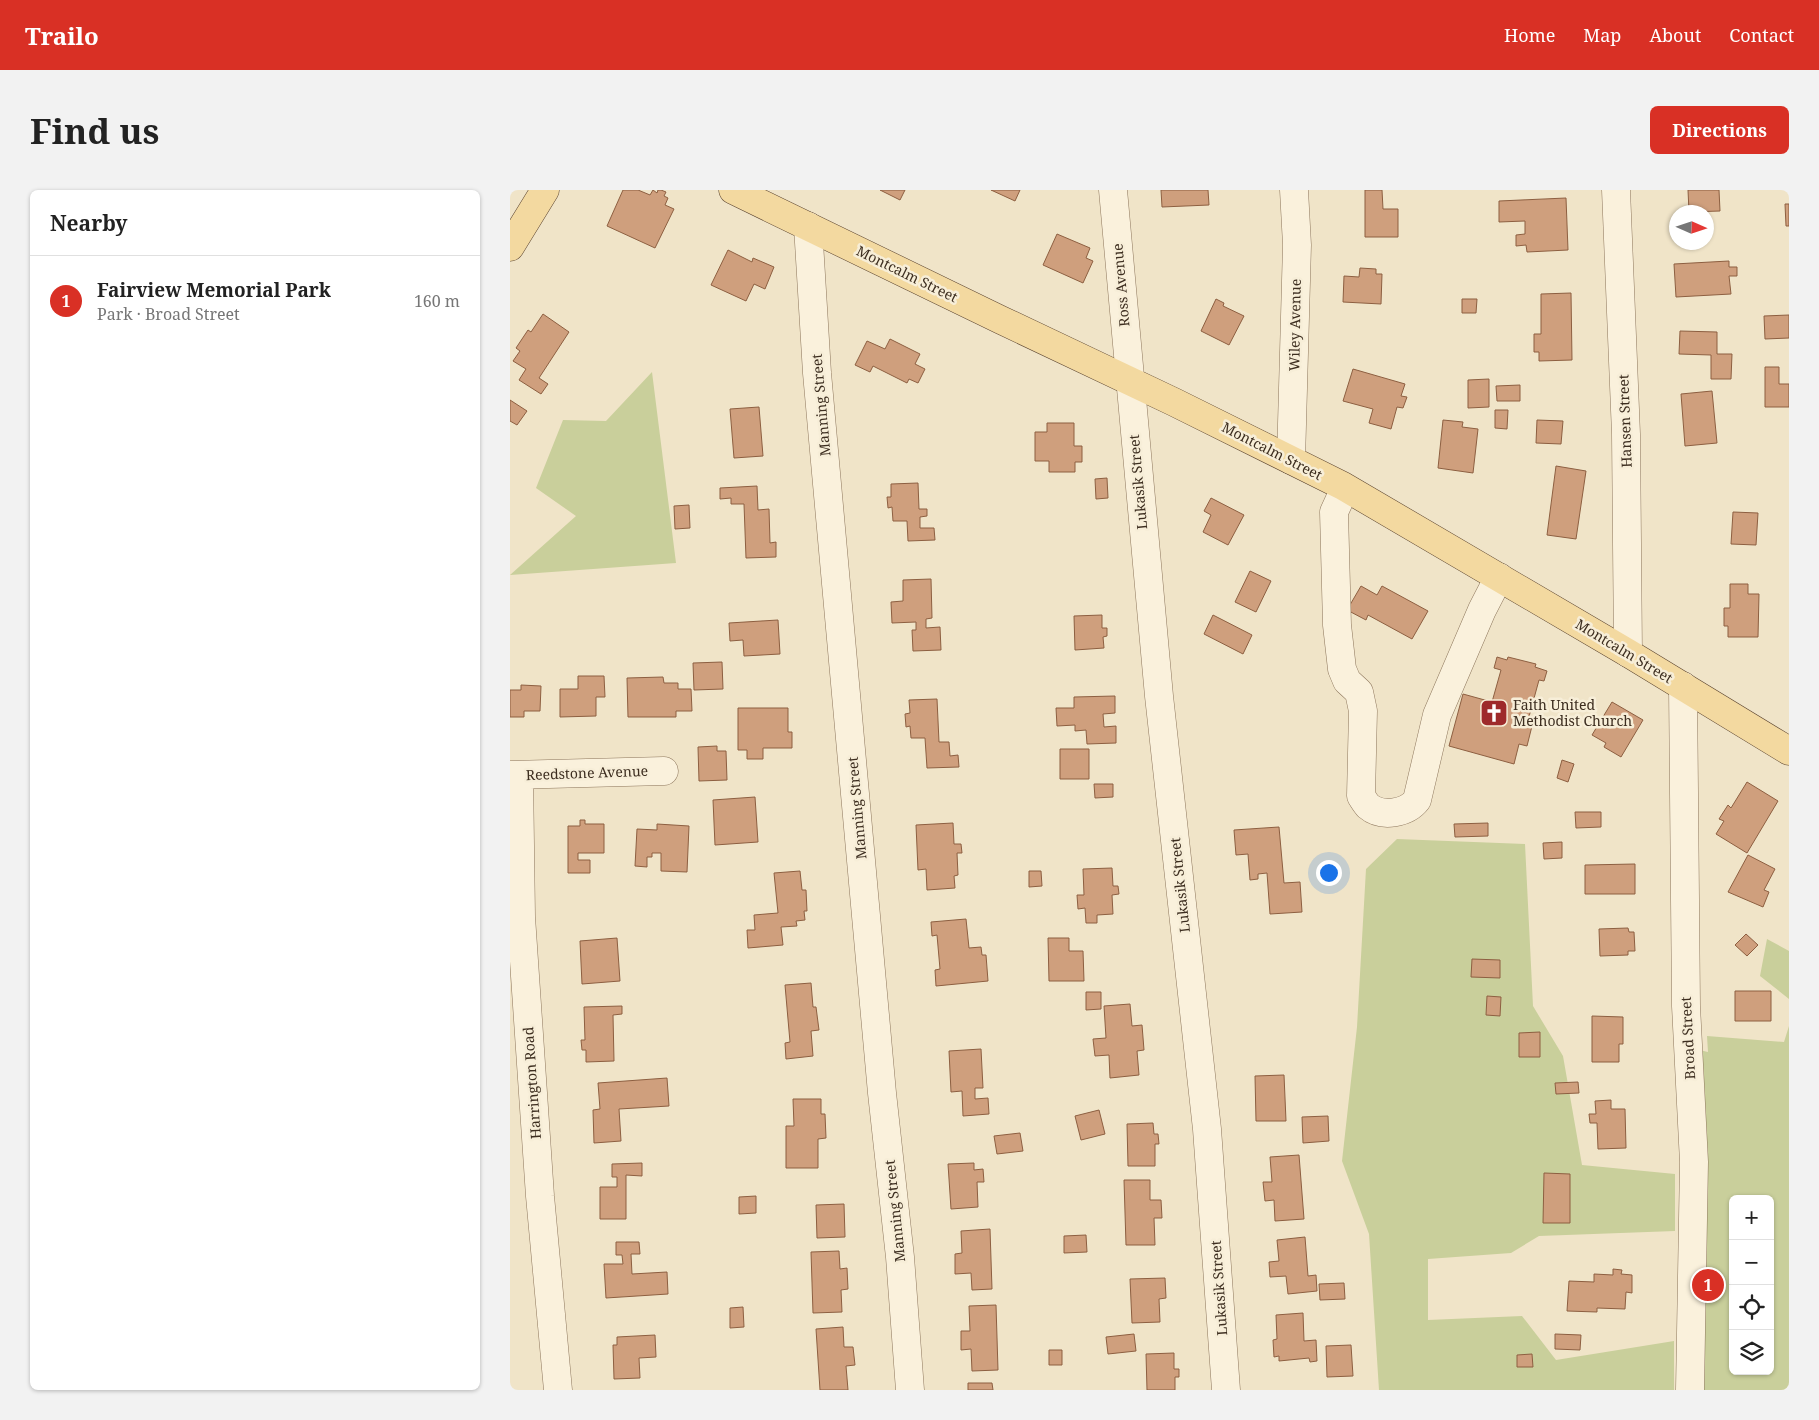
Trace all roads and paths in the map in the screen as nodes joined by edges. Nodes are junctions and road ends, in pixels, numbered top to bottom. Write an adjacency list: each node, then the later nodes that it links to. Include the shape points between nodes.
1 (546, 190): 7 (main road)
2 (733, 190): 6 (main road, Montcalm Street)
3 (1112, 190): 8 (street, Ross Avenue)
4 (1294, 190): 9 (street, Wiley Avenue, via 1297,245)
5 (1616, 190): 12 (street, Hansen Street, via 1626,434)
6 (808, 226): 8 (main road, Montcalm Street); 18 (street, Manning Street, via 818,383)
7 (510, 246)
8 (1129, 380): 9 (main road, Montcalm Street); 19 (street, Lukasik Street, via 1158,696 1208,1129)
9 (1292, 460): 10 (main road, Montcalm Street)
10 (1345, 488): 11 (main road, Montcalm Street); 11 (street, via 1334,512 1337,625 1342,670 1347,681 1359,692 1363,711 1362,796 1368,806 1380,812 1398,813 1412,807 1417,800 1437,715)
11 (1499, 577): 12 (main road, Montcalm Street)
12 (1628, 653): 13 (main road, Montcalm Street)
13 (1683, 686): 14 (main road, Montcalm Street); 20 (street, Broad Street, via 1686,1006 1694,1162)
14 (1789, 751)
15 (664, 771): 16 (street, Reedstone Avenue)
16 (514, 776): 17 (street, Harrington Road, via 540,1196)
17 (558, 1390)
18 (910, 1390)
19 (1226, 1390)
20 (1690, 1390)

